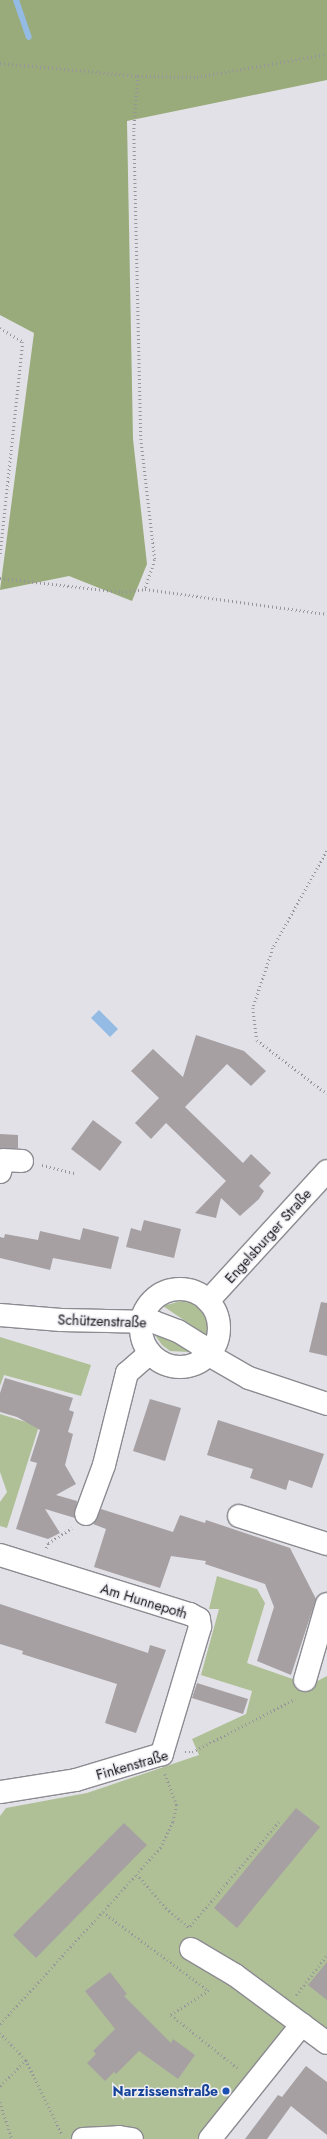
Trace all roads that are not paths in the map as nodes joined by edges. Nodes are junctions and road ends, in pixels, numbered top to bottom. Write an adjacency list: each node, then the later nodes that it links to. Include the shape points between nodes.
1 (22, 1161): 3 (street, via 3,1160)
2 (327, 1171): 4 (street, Engelsburger Straße)
3 (0, 1172)
4 (208, 1301): 6 (street, via 187,1290 162,1293 152,1301); 7 (street, via 219,1323 219,1335)
5 (0, 1315): 6 (street, Schützenstraße, via 61,1320)
6 (148, 1322): 7 (street, Schützenstraße, via 178,1331); 8 (street, via 142,1339)
7 (204, 1350): 8 (street, via 197,1363 185,1367 172,1367 160,1362); 9 (street, Schützenstraße, via 249,1378)
8 (150, 1353): 10 (street, via 127,1374 104,1465)
9 (327, 1404)
10 (86, 1514)
11 (239, 1516): 12 (street)
12 (327, 1544)
13 (0, 1555): 16 (street, Am Hunnepoth, via 200,1618 200,1627)
14 (327, 1604): 15 (street)
15 (302, 1688)
16 (162, 1754): 17 (street, Finkenstraße, via 76,1780)
17 (0, 1792)
18 (191, 1949): 19 (street, via 235,1975)
19 (302, 2024): 20 (street); 23 (street)
20 (327, 2043)
21 (82, 2139): 22 (street)
22 (132, 2139)
23 (210, 2139)

